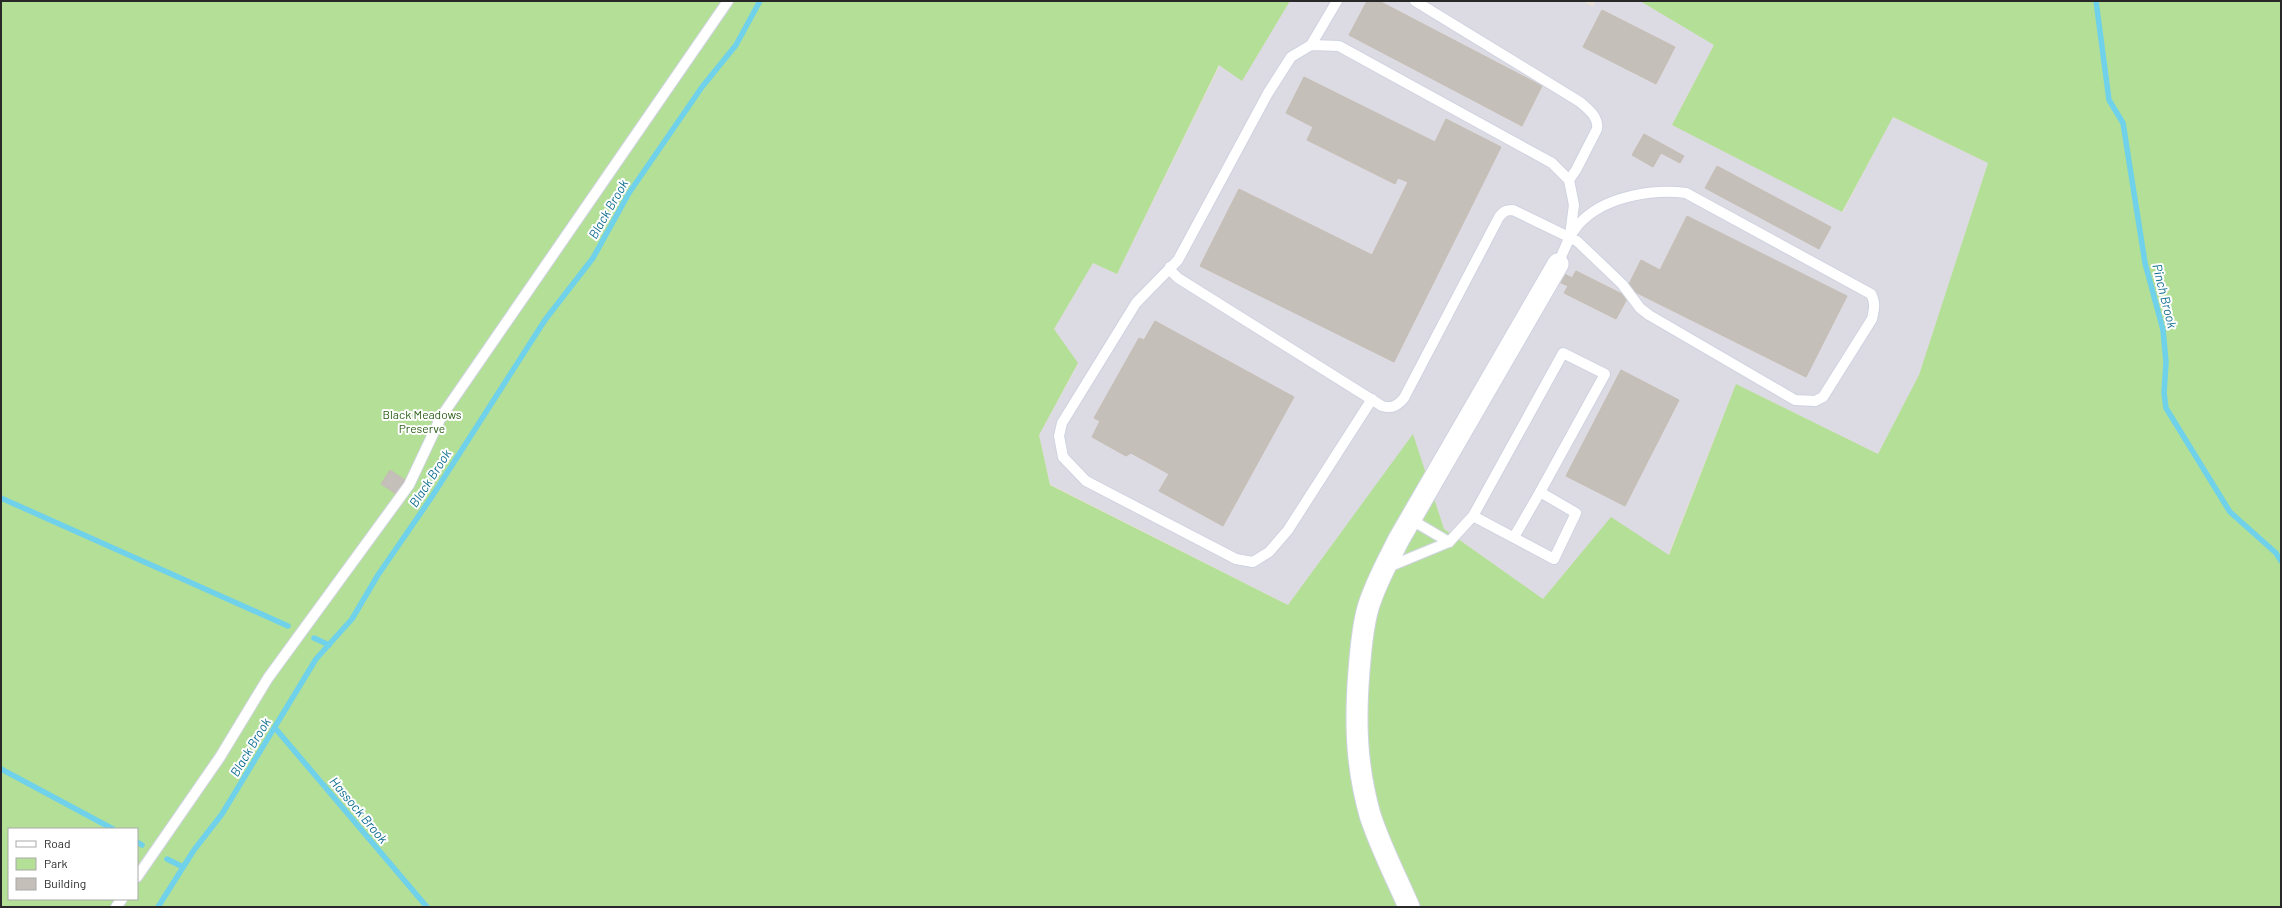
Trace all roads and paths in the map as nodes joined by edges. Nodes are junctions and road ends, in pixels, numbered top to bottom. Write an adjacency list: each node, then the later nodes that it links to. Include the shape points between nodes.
1 (728, 1): 16 (lane, via 441,417 409,485 268,678 220,757)
2 (1337, 1): 4 (lane)
3 (1415, 1): 5 (lane, via 1580,102 1593,115 1598,124 1597,129)
4 (1311, 45): 5 (lane, via 1339,46 1552,163); 8 (lane, via 1291,57 1268,94 1178,260)
5 (1569, 180): 6 (lane, via 1574,205)
6 (1570, 237): 6 (lane, via 1583,219 1606,205 1645,194 1672,191 1686,193 1871,294 1875,308 1872,319 1823,397 1815,401 1795,400 1648,315 1622,284); 7 (lane); 9 (lane, via 1513,210 1504,211 1404,398 1398,405 1390,408)
7 (1558, 264): 12 (street)
8 (1170, 267): 9 (lane, via 1178,278); 9 (lane, via 1136,303 1062,423 1059,436 1063,457 1086,481 1236,559 1253,562 1269,552 1288,530)
9 (1372, 399)
10 (1540, 492): 11 (lane, via 1605,374 1563,353); 13 (lane); 13 (lane, via 1576,513 1554,559)
11 (1474, 516): 13 (lane); 14 (lane)
12 (1410, 519): 14 (lane); 15 (street)
13 (1514, 537)
14 (1449, 542): 15 (lane)
15 (1384, 569): 17 (street, via 1368,607 1362,634 1356,742 1360,778 1371,817)
16 (138, 876)
17 (1409, 907)

